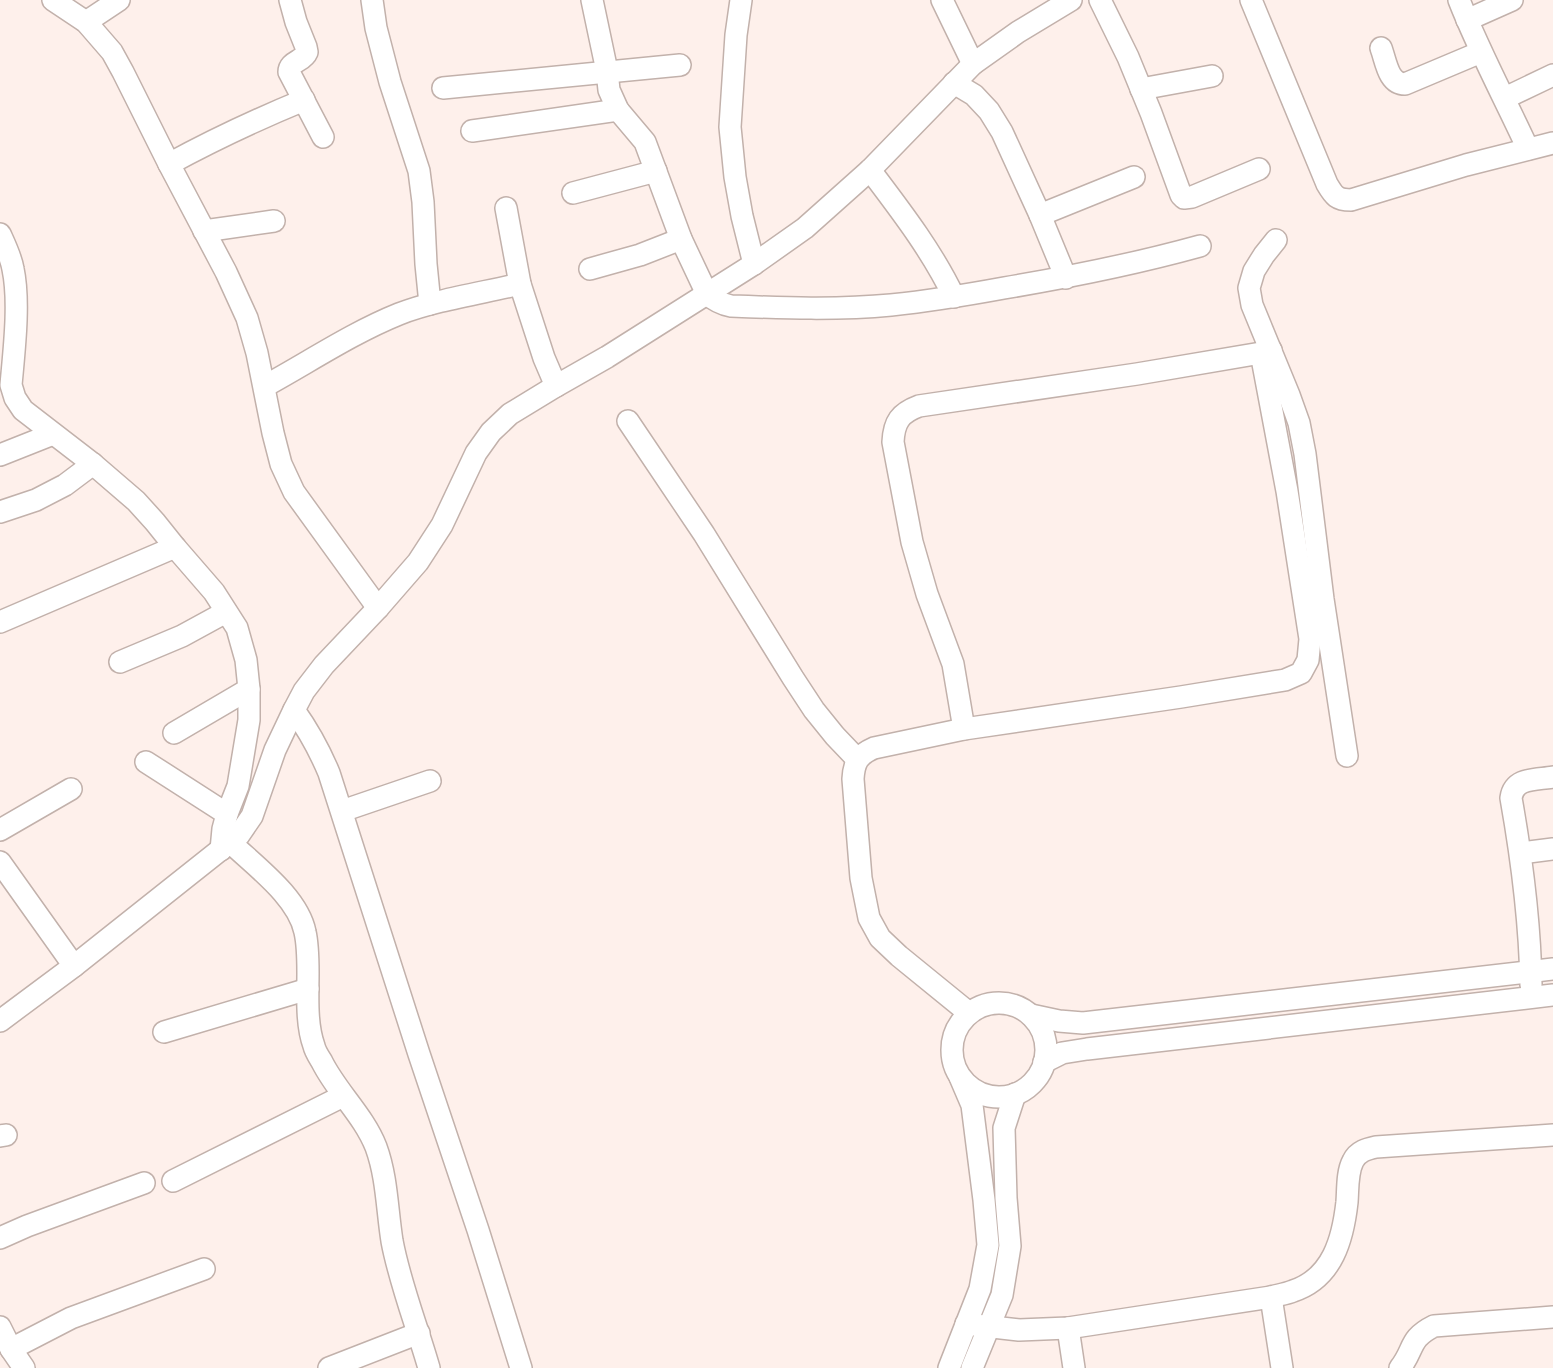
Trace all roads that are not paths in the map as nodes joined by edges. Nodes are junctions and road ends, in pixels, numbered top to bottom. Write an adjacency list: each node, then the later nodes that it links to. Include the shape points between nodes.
1 (53, 0): 14 (street)
2 (119, 0): 14 (street)
3 (290, 0): 26 (street, via 307,52 302,60 292,64 290,72)
4 (372, 0): 52 (street, via 390,82 419,171)
5 (592, 0): 19 (street)
6 (741, 0): 46 (street, via 730,127 735,177)
7 (942, 0): 17 (street)
8 (1071, 0): 17 (street)
9 (1100, 0): 24 (street)
10 (1251, 0): 31 (street, via 1327,184 1341,200)
11 (1459, 0): 13 (street)
12 (1512, 0): 13 (street)
13 (1467, 20): 16 (street)
14 (86, 22): 32 (street, via 112,52)
15 (1381, 48): 16 (street, via 1392,78 1400,84)
16 (1481, 52): 25 (street)
17 (973, 64): 22 (street)
18 (680, 65): 19 (street)
19 (607, 71): 23 (street); 27 (street, via 609,90)
20 (1553, 75): 25 (street)
21 (1212, 76): 24 (street)
22 (954, 83): 34 (street); 39 (street, via 974,95 989,111)
23 (443, 88)
24 (1142, 89): 33 (street, via 1184,198)
25 (1505, 98): 31 (street)
26 (304, 100): 29 (street); 32 (street, via 208,142)
27 (618, 110): 28 (street); 35 (street, via 645,142)
28 (472, 131)
29 (323, 137)
30 (1553, 143): 31 (street)
31 (1528, 148)
32 (169, 164): 41 (street)
33 (1258, 169)
34 (870, 170): 46 (street, via 806,228); 51 (street, via 926,246)
35 (656, 171): 37 (street); 43 (street)
36 (1134, 177): 39 (street)
37 (573, 193)
38 (506, 208): 49 (street)
39 (1040, 215): 48 (street)
40 (274, 221): 41 (street)
41 (204, 231): 54 (street, via 247,318)
42 (0, 234): 57 (street, via 13,269 16,298 12,385 15,398 23,410)
43 (681, 238): 47 (street); 50 (street)
44 (1276, 240): 53 (street, via 1254,272 1250,288)
45 (1200, 246): 48 (street)
46 (754, 264): 50 (street)
47 (590, 269)
48 (1066, 278): 51 (street)
49 (520, 284): 52 (street); 55 (street)
50 (707, 294): 51 (street, via 731,306 821,309); 55 (street)
51 (954, 297)
52 (430, 304): 54 (street, via 368,328)
53 (1266, 352): 68 (street, via 1310,639 1308,660 1301,673 1285,680); 68 (street, via 919,406 899,419 893,442 912,542 952,664); 70 (street, via 1299,423)
54 (264, 386): 62 (street, via 281,464 294,492)
55 (556, 386): 62 (street, via 510,414 491,432 476,453 442,525 418,562)
56 (628, 421): 71 (street, via 814,710)
57 (53, 434): 58 (street); 59 (street)
58 (0, 455)
59 (93, 465): 60 (street, via 36,500); 61 (street, via 136,501)
60 (0, 512)
61 (175, 548): 63 (street, via 214,592); 64 (street)
62 (378, 608): 67 (street, via 324,665)
63 (226, 612): 65 (street); 66 (street, via 240,638)
64 (0, 622)
65 (120, 662)
66 (249, 689): 69 (street); 77 (street, via 249,720 238,786)
67 (294, 710): 76 (street, via 319,748); 79 (street, via 252,816)
68 (964, 729): 71 (street, via 874,748)
69 (174, 733)
70 (1347, 756)
71 (857, 759): 89 (street, via 853,779 861,878 869,918 880,938)
72 (146, 762): 77 (street)
73 (1553, 777): 81 (street, via 1516,784 1512,791)
74 (430, 781): 76 (street)
75 (70, 789): 78 (street)
76 (342, 811): 113 (street)
77 (227, 814): 79 (street, via 223,829)
78 (0, 830)
79 (226, 846): 83 (street); 86 (street, via 277,886 296,909 305,930)
80 (1553, 849): 81 (street)
81 (1521, 854): 85 (street)
82 (0, 862): 83 (street)
83 (74, 966): 91 (street)
84 (1553, 969): 85 (street)
85 (1530, 971): 88 (street); 90 (street, via 1083,1023)
86 (308, 989): 92 (street); 96 (street, via 314,1046)
87 (1553, 995): 88 (street)
88 (1531, 998): 93 (street, via 1087,1049 1062,1053)
89 (969, 1013): 90 (street, via 996,1002 1009,1003); 94 (street, via 958,1025 953,1040 952,1056)
90 (1031, 1015): 93 (street, via 1041,1028 1046,1046)
91 (0, 1021)
92 (164, 1032)
93 (1044, 1062): 95 (street, via 1039,1075)
94 (960, 1077): 95 (street, via 983,1095); 104 (street, via 972,1105 988,1245 980,1289)
95 (1015, 1094): 106 (street, via 1004,1128 1010,1246 1002,1295)
96 (343, 1096): 98 (street); 108 (street, via 375,1145 385,1177 392,1242)
97 (1553, 1135): 102 (street, via 1364,1150 1354,1159 1350,1170 1345,1221 1329,1264 1316,1279 1295,1291)
98 (173, 1181)
99 (144, 1183): 100 (street)
100 (0, 1238)
101 (204, 1269): 109 (street, via 71,1318)
102 (1271, 1296): 107 (street); 117 (street)
103 (1553, 1317): 118 (street, via 1434,1326 1414,1340)
104 (966, 1324): 106 (street); 114 (street)
105 (0, 1327): 109 (street)
106 (988, 1327): 107 (street); 115 (street)
107 (1068, 1328): 116 (street)
108 (419, 1333): 111 (street); 112 (street)
109 (11, 1349): 110 (street)
110 (24, 1368)
111 (329, 1368)
112 (429, 1368)
113 (521, 1368)
114 (949, 1368)
115 (972, 1368)
116 (1074, 1368)
117 (1282, 1368)
118 (1400, 1368)

